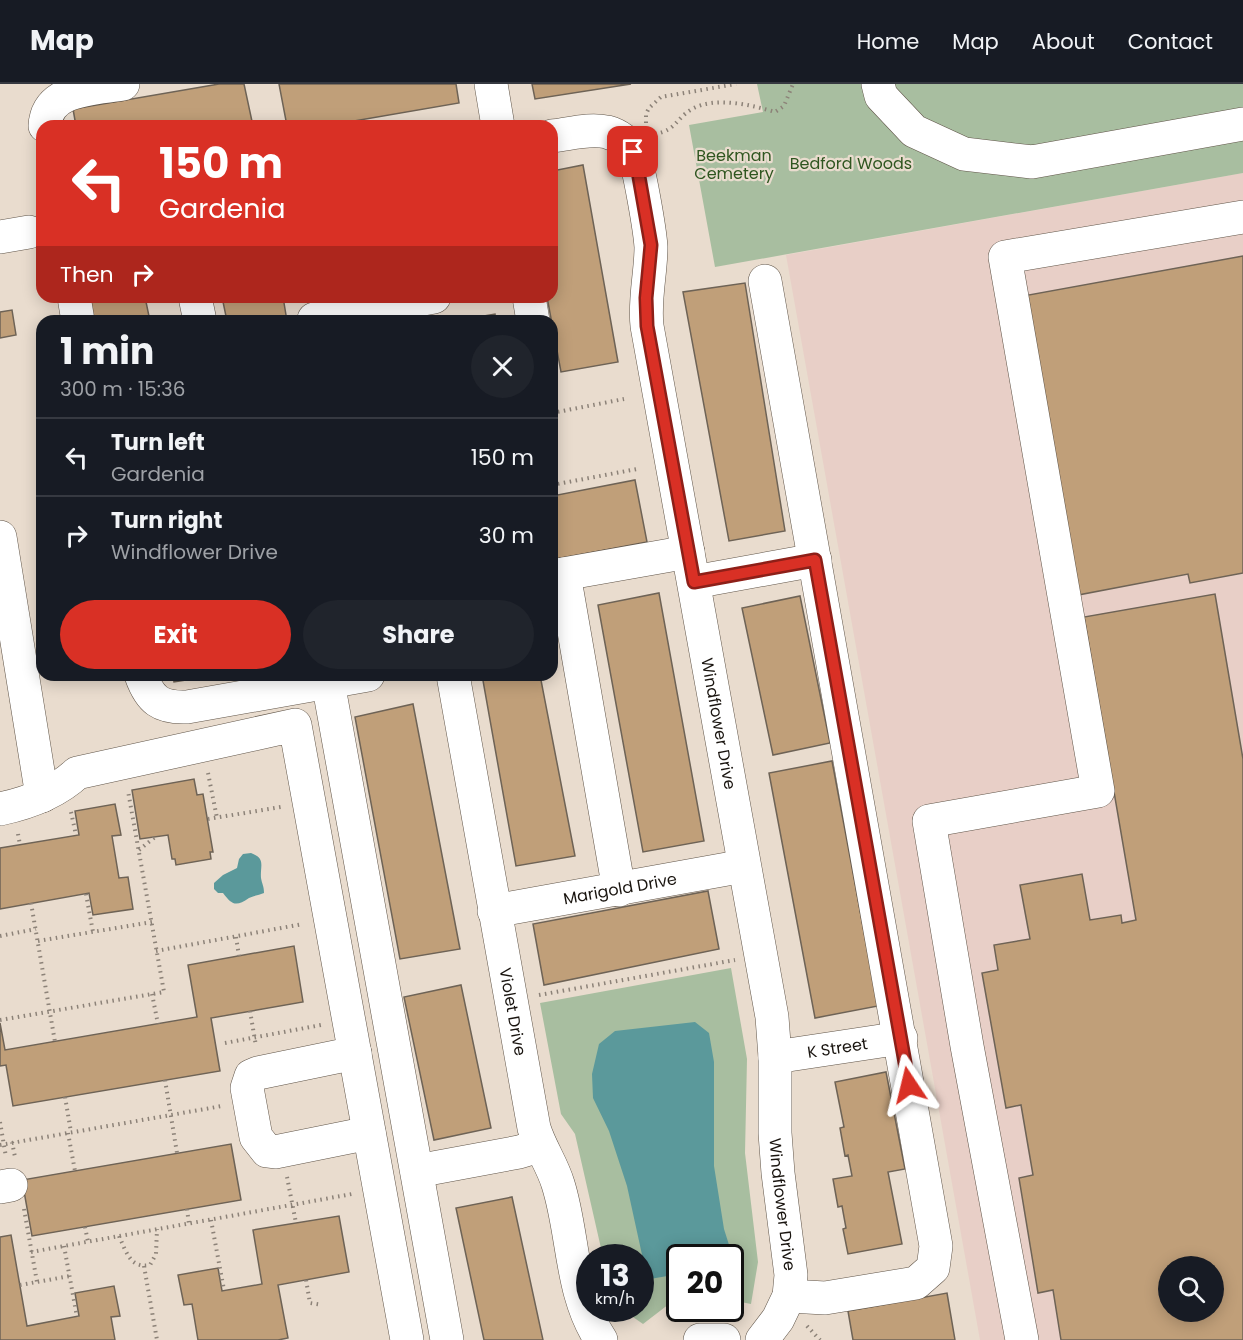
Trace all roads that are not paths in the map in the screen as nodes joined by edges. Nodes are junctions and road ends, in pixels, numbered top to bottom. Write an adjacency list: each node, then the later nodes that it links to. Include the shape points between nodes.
1 (123, 84): 4 (street, via 69,93 57,100)
2 (491, 84): 5 (street)
3 (878, 84): 6 (street, via 881,96 914,131 964,154 1032,162)
4 (47, 120)
5 (497, 120)
6 (1243, 124)
7 (558, 135): 14 (street, Windflower Drive, via 591,130 608,132 627,144 636,160 651,245 647,326)
8 (1243, 217): 38 (street, via 1005,257 1098,791 929,821)
9 (765, 281): 13 (street)
10 (385, 303): 11 (street)
11 (312, 312)
12 (0, 537): 20 (street)
13 (815, 560): 14 (street); 25 (street)
14 (691, 567): 15 (street); 22 (street, Windflower Drive)
15 (558, 575): 23 (street)
16 (143, 681): 19 (street, via 158,702 171,708)
17 (334, 681): 19 (street)
18 (454, 681): 24 (street, Violet Drive)
19 (328, 682): 30 (street)
20 (42, 796): 21 (street); 26 (street, via 66,784 77,773 295,725)
21 (0, 808)
22 (744, 866): 23 (street, Marigold Drive); 27 (street, Windflower Drive, via 772,1017)
23 (620, 890): 24 (street, Marigold Drive)
24 (494, 911): 29 (street, Violet Drive)
25 (901, 1038): 27 (street, K Street); 31 (street, via 936,1246 933,1268 916,1283 825,1298)
26 (355, 1053): 28 (street); 28 (street, via 255,1087 256,1137 267,1151 282,1151)
27 (775, 1057): 31 (street, Windflower Drive, via 778,1173 789,1250)
28 (369, 1133): 32 (street)
29 (539, 1146): 30 (street); 34 (street, Violet Drive, via 558,1184 578,1283 593,1329)
30 (417, 1171): 33 (street)
31 (789, 1296): 37 (street, Windflower Drive)
32 (407, 1340)
33 (447, 1340)
34 (601, 1340)
35 (700, 1340): 36 (street)
36 (724, 1340)
37 (762, 1340)
38 (1022, 1340)

